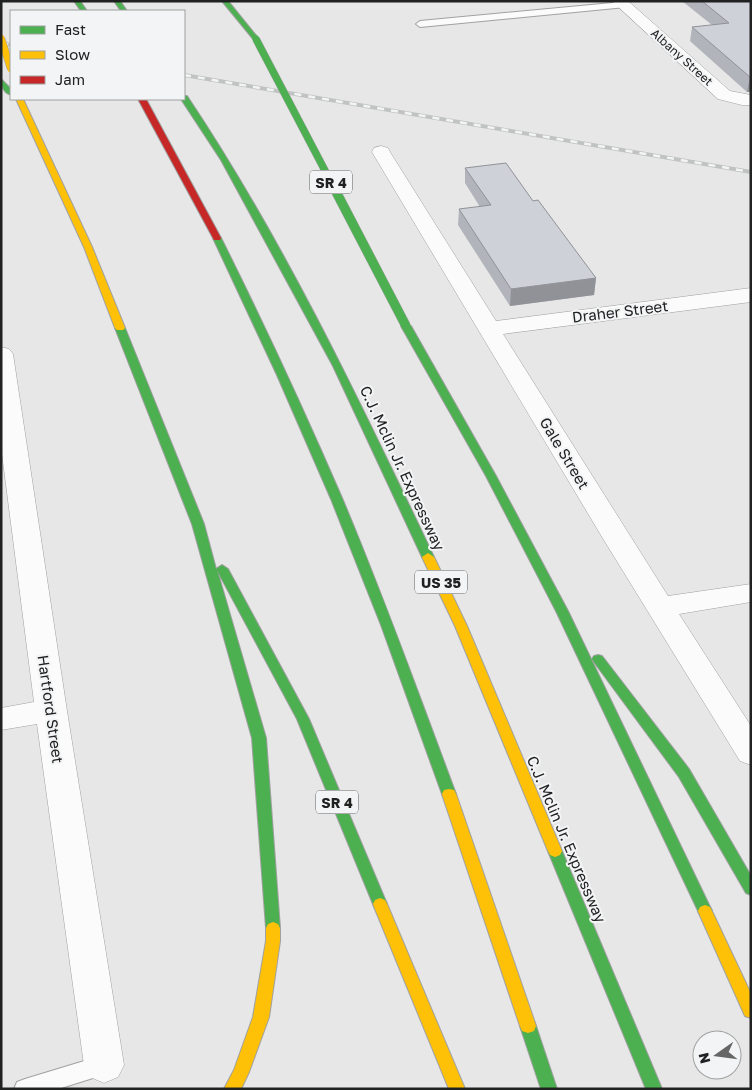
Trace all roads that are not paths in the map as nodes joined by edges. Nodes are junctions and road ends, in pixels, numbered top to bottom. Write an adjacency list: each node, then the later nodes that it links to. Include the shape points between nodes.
1 (225, 1): 8 (highway, SR 4)
2 (239, 1): 8 (highway)
3 (538, 1): 5 (lane)
4 (621, 3): 5 (lane); 15 (street, Albany Street, via 724,95)
5 (549, 12): 6 (lane)
6 (420, 24)
7 (1, 38): 9 (highway, bridge)
8 (256, 39): 24 (highway, SR 4, bridge, via 406,326 491,476)
9 (10, 66)
10 (1, 81): 11 (highway)
11 (10, 92)
12 (19, 100): 21 (highway, SR 4, via 88,247)
13 (143, 100): 34 (highway, via 184,172 244,290 302,416 468,845)
14 (185, 100): 35 (highway, C.J. Mclin Jr. Expressway / US 35, via 225,160 271,240 338,366 402,500 461,626)
15 (751, 100)
16 (381, 152): 18 (street, Gale Street)
17 (751, 295): 18 (street, Draher Street)
18 (489, 329): 23 (street, Gale Street)
19 (1, 354): 20 (street, Hartford Street)
20 (4, 390): 25 (street, Hartford Street)
21 (198, 524): 32 (highway, via 258,738 272,902 273,941 261,1017); 33 (highway, SR 4, via 303,719)
22 (751, 592): 23 (street)
23 (660, 608): 27 (street, Gale Street)
24 (562, 611): 28 (highway, via 684,773); 29 (highway, SR 4)
25 (50, 711): 26 (street); 30 (street, Hartford Street)
26 (1, 719)
27 (751, 753)
28 (751, 889)
29 (751, 1011)
30 (104, 1064): 31 (lane)
31 (25, 1089)
32 (232, 1089)
33 (457, 1089)
34 (548, 1089)
35 (654, 1089)

